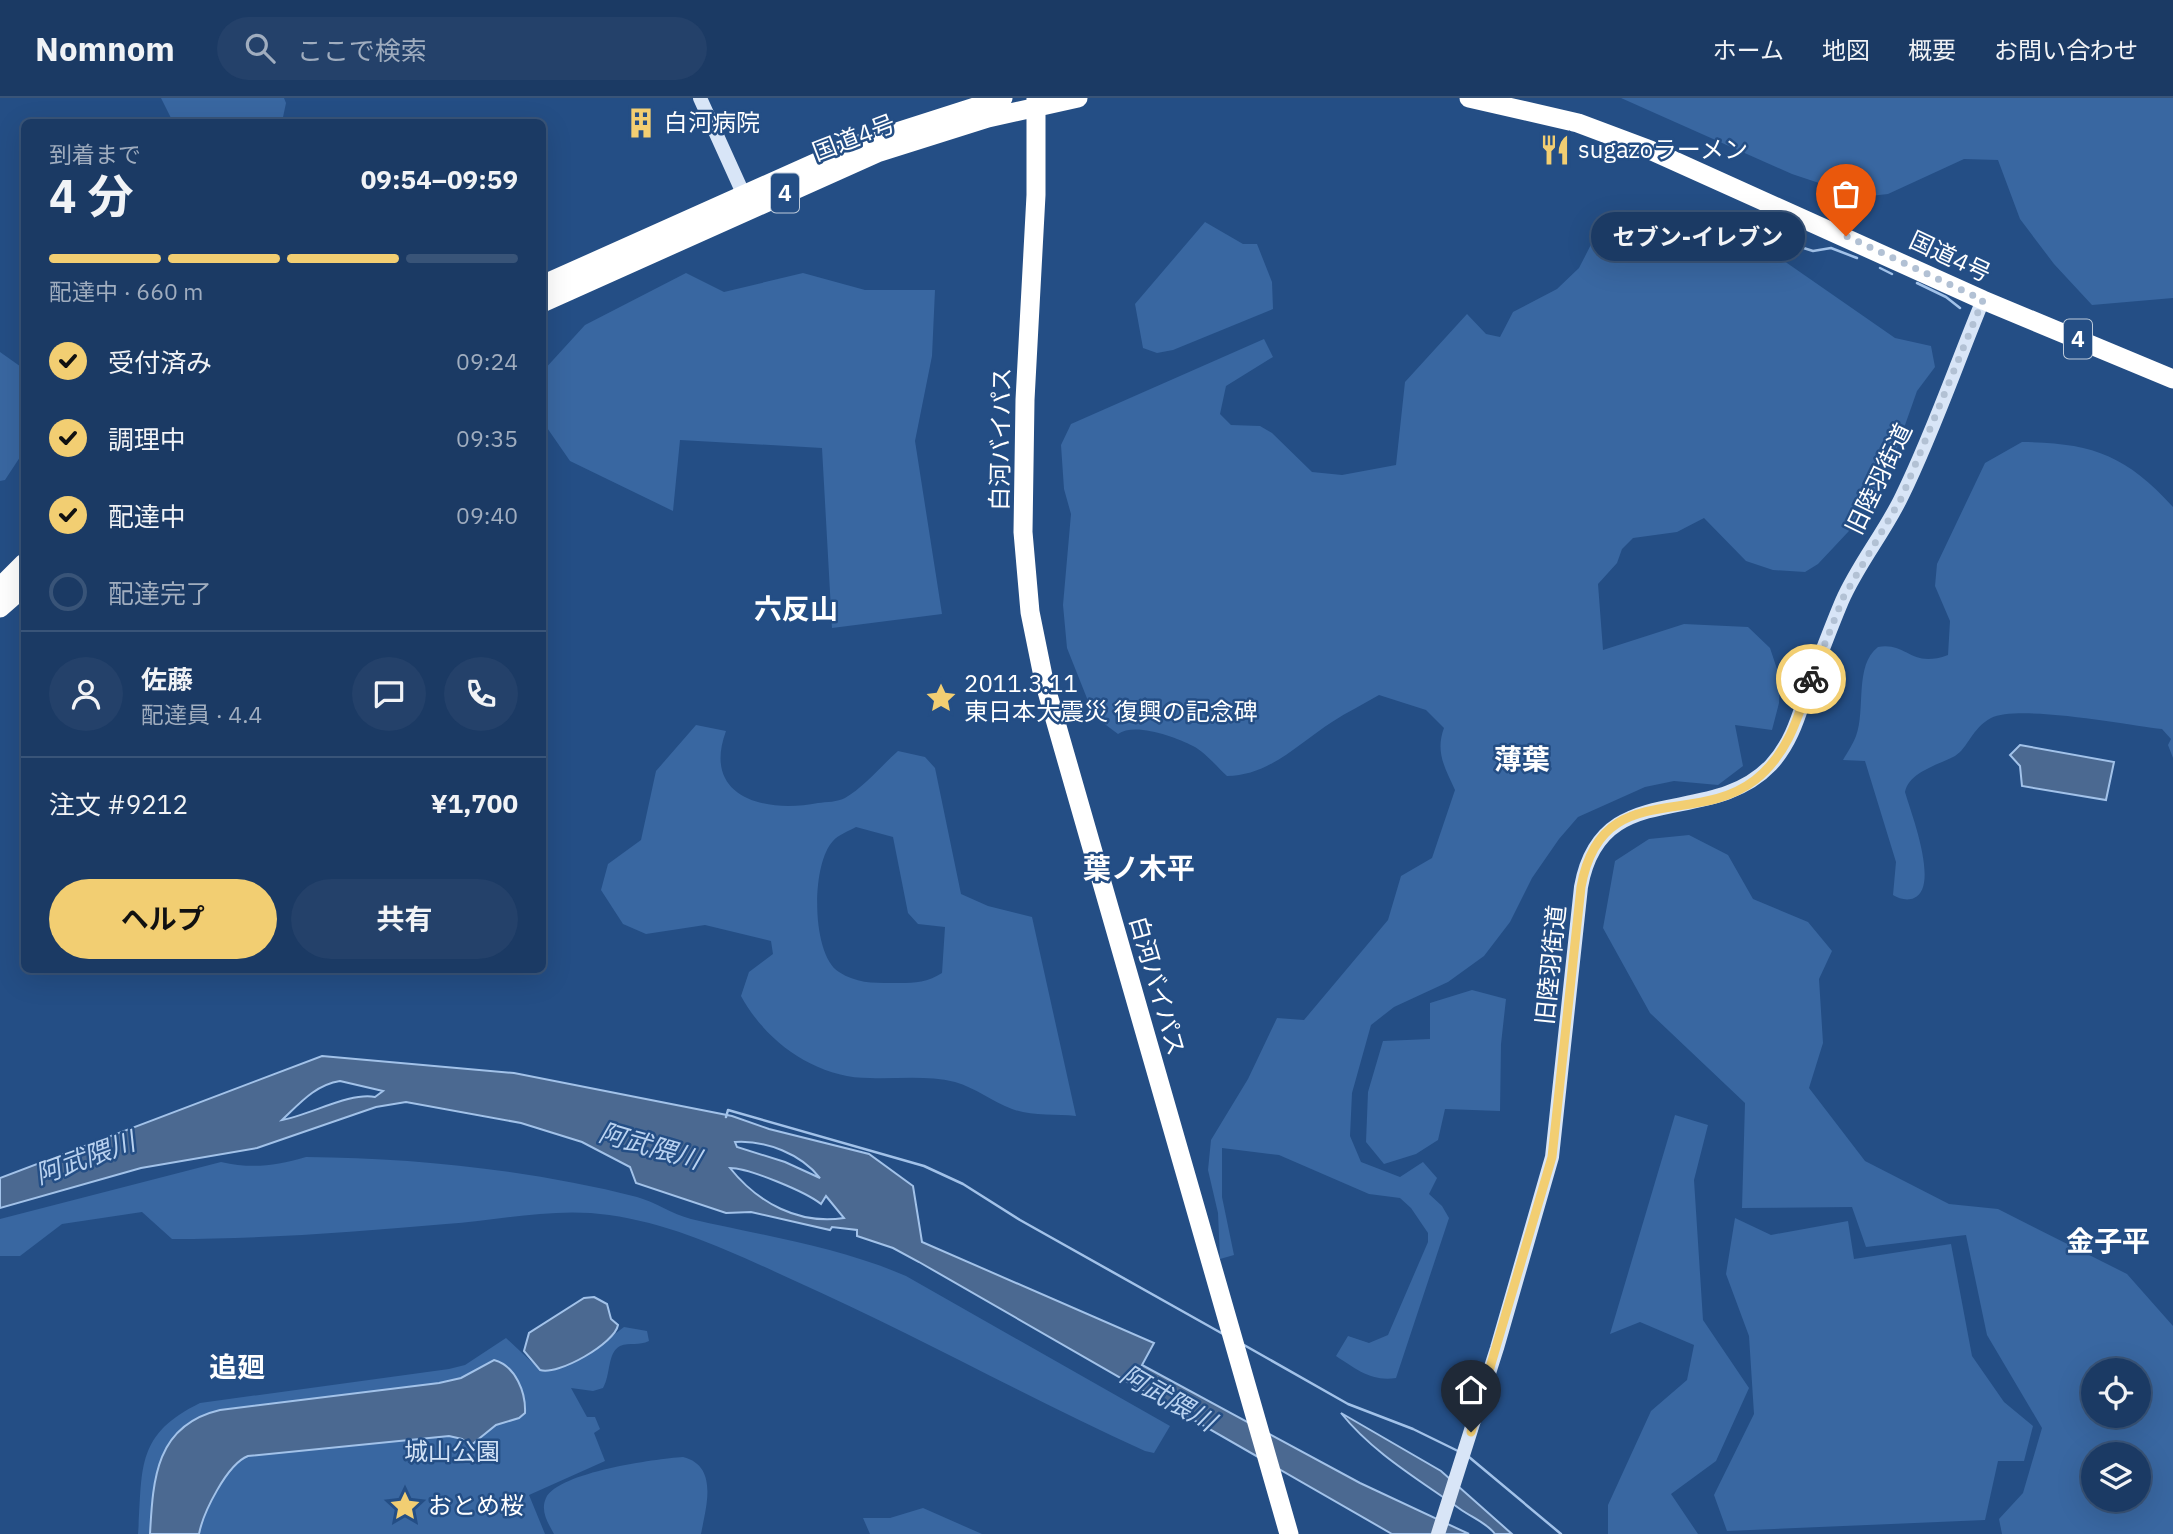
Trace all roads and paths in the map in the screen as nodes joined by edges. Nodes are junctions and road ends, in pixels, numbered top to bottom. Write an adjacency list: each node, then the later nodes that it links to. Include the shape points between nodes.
1 (700, 98): 6 (street)
2 (1003, 98): 6 (highway, 国道4号 / 4, via 853,146)
3 (1077, 98): 5 (highway, 国道4号 / 4)
4 (1469, 98): 8 (highway, 国道4号 / 4, via 1578,123 1639,146)
5 (1036, 103): 6 (highway, 国道4号 / 4, via 877,153); 15 (highway, 白河バイパス, via 1023,492 1030,612 1047,692)
6 (746, 201): 7 (highway, 国道4号 / 4); 9 (highway, 国道4号 / 4)
7 (546, 283)
8 (1983, 300): 10 (highway, 国道4号 / 4); 16 (street, 旧陸羽街道, via 1902,497 1843,598 1786,745 1744,788 1641,812 1621,821 1594,847 1581,887 1552,1157)
9 (546, 301)
10 (2173, 379)
11 (21, 567): 12 (highway)
12 (0, 587)
13 (21, 590): 14 (highway)
14 (0, 608)
15 (1289, 1534)
16 (1438, 1534)

